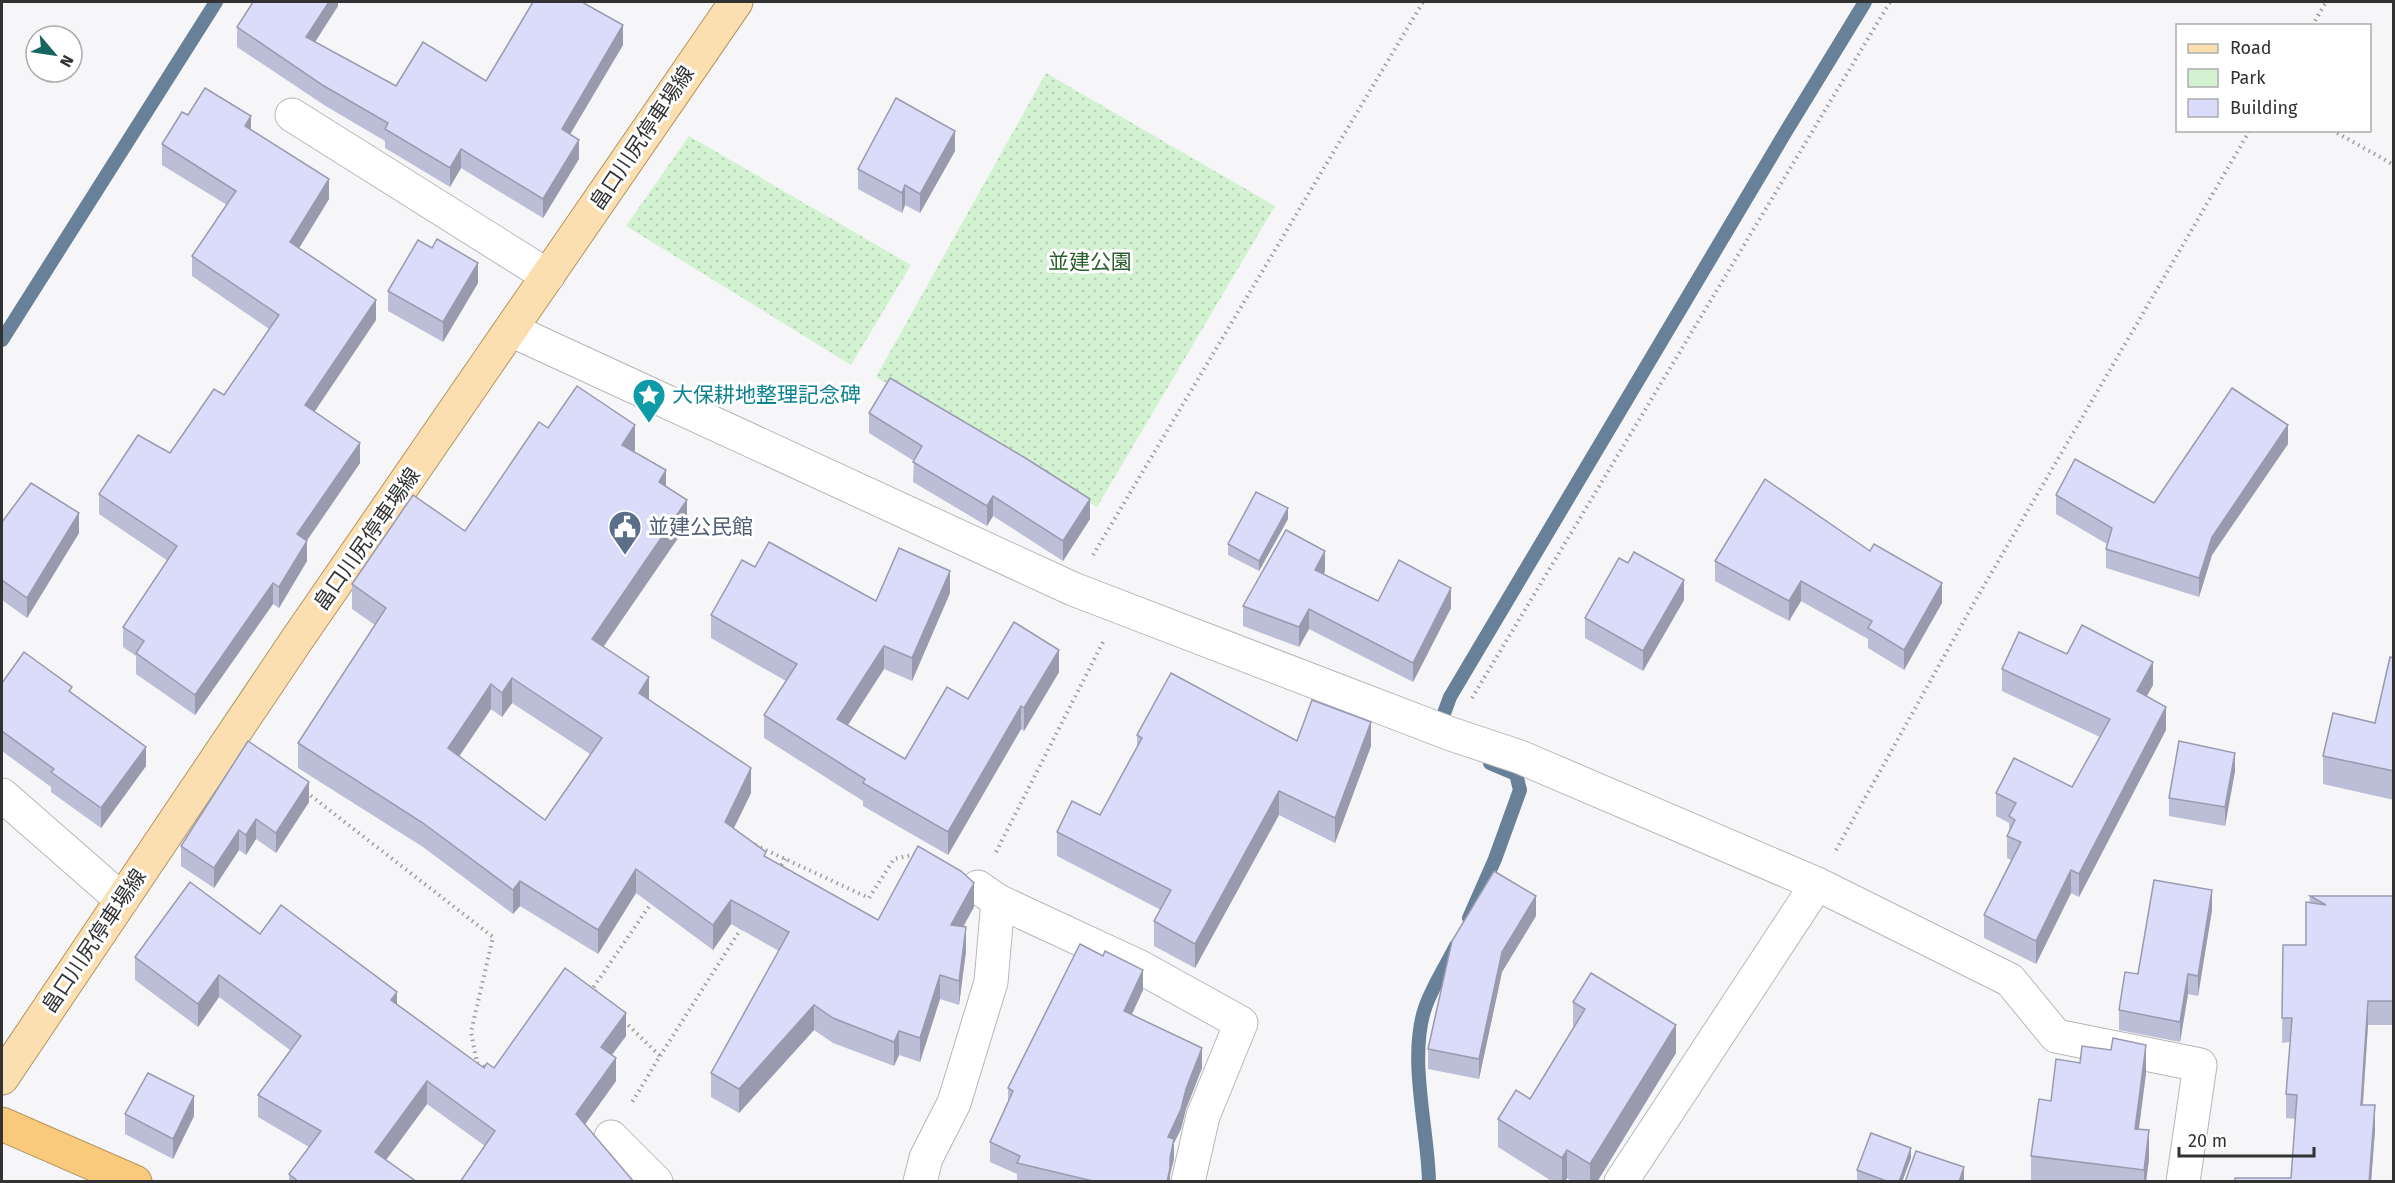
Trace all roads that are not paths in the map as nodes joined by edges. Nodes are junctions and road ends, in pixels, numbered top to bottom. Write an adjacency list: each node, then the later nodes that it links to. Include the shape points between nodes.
1 (736, 2): 3 (main road, 畠口川尻停車場線)
2 (292, 115): 3 (street)
3 (548, 276): 4 (main road, 畠口川尻停車場線)
4 (511, 330): 6 (street, via 1073,589 1520,757); 7 (main road, 畠口川尻停車場線)
5 (2, 795): 7 (street)
6 (1817, 884): 15 (street); 16 (street, via 2010,980 2056,1036 2200,1065)
7 (122, 900): 8 (main road, 畠口川尻停車場線)
8 (2, 1078)
9 (2, 1124): 11 (highway)
10 (611, 1137): 12 (street)
11 (135, 1182)
12 (656, 1182)
13 (920, 1182): 14 (street, via 926,1158 954,1103 991,982 988,894 1140,967 1241,1023 1203,1116)
14 (1188, 1182)
15 (1621, 1182)
16 (2183, 1182)

